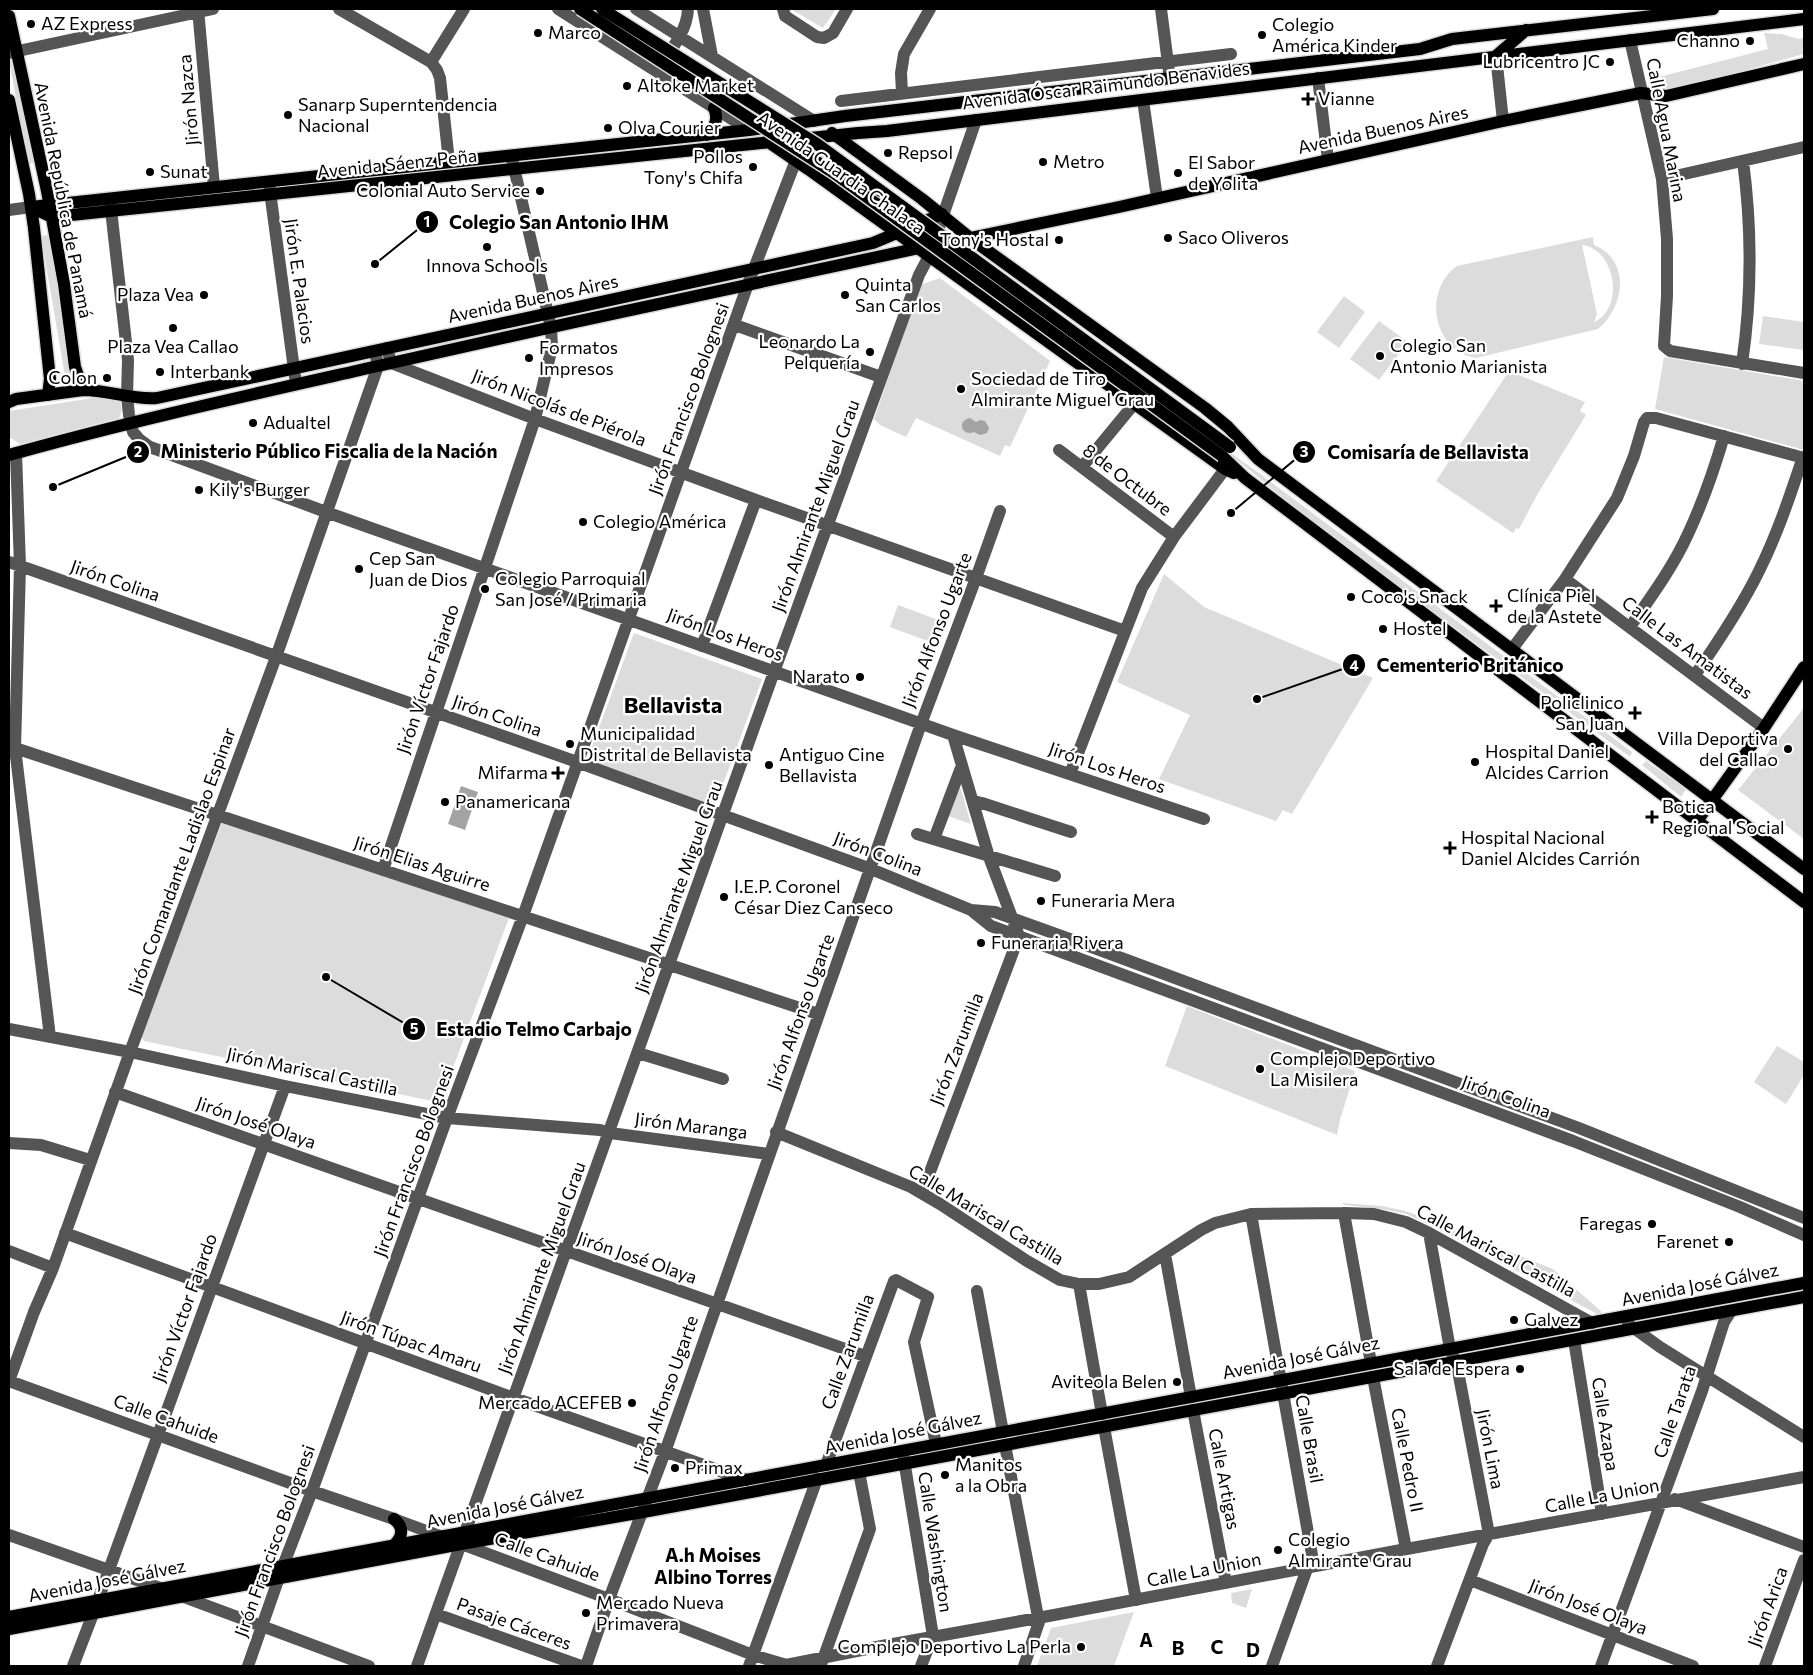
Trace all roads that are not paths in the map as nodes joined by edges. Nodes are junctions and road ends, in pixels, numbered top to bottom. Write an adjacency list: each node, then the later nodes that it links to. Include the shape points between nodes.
1 (213, 9): 15 (street)
2 (339, 9): 27 (street)
3 (464, 9): 27 (street)
4 (558, 9): 30 (street, Avenida Guardia Chalaca)
5 (580, 9): 88 (main road, Avenida Guardia Chalaca, bridge, via 834,173)
6 (602, 9): 88 (main road, Avenida Guardia Chalaca, bridge, via 817,144)
7 (636, 9): 20 (street, Avenida Guardia Chalaca)
8 (688, 9): 20 (street)
9 (703, 9): 25 (street)
10 (783, 9): 11 (street, via 785,16 824,38 833,33)
11 (847, 9)
12 (930, 9): 35 (street, via 904,54)
13 (1162, 9): 28 (street)
14 (1713, 9): 16 (main road, Avenida Óscar Raimundo Benavides)
15 (198, 10): 22 (street); 57 (street, Jirón Nazca)
16 (1626, 14): 19 (main road, Avenida Óscar Raimundo Benavides)
17 (9, 16): 22 (main road, Avenida República de Panamá)
18 (1804, 19): 21 (main road, Avenida Óscar Raimundo Benavides)
19 (1529, 30): 23 (main road); 26 (main road); 31 (main road, Avenida Óscar Raimundo Benavides, via 1452,39 1420,49)
20 (680, 36): 25 (street, Avenida Guardia Chalaca); 30 (street)
21 (1630, 40): 23 (main road, Avenida Óscar Raimundo Benavides); 36 (street, Calle Agua Marina)
22 (12, 52): 63 (main road, Avenida República de Panamá)
23 (1535, 52): 26 (main road, Avenida Óscar Raimundo Benavides)
24 (1231, 54): 28 (street, Avenida Óscar Raimundo Benavides)
25 (712, 56): 42 (street, Avenida Guardia Chalaca)
26 (1496, 56): 32 (main road, Avenida Óscar Raimundo Benavides); 43 (street)
27 (431, 62): 53 (street, via 440,78)
28 (1168, 62): 33 (street); 35 (street, Avenida Óscar Raimundo Benavides)
29 (1804, 64): 36 (main road, Avenida Buenos Aires, via 1666,96)
30 (656, 71): 40 (street, Avenida Guardia Chalaca)
31 (1233, 71): 33 (main road, Avenida Óscar Raimundo Benavides); 34 (main road)
32 (1318, 78): 34 (main road, Avenida Óscar Raimundo Benavides); 51 (street)
33 (1170, 79): 42 (main road, Avenida Óscar Raimundo Benavides)
34 (1235, 88): 37 (main road, Avenida Óscar Raimundo Benavides)
35 (902, 93): 38 (street, Avenida Óscar Raimundo Benavides)
36 (1641, 93): 43 (main road, Avenida Buenos Aires); 55 (street, Calle Agua Marina)
37 (1144, 100): 41 (main road, Avenida Óscar Raimundo Benavides); 59 (street)
38 (841, 101)
39 (9, 105): 61 (main road, Avenida República de Panamá)
40 (714, 108): 44 (street, Avenida Guardia Chalaca); 45 (main road, via 717,121)
41 (976, 120): 46 (main road, Avenida Óscar Raimundo Benavides); 64 (street, Jirón Almirante Miguel Grau)
42 (814, 121): 44 (main road, Avenida Óscar Raimundo Benavides); 46 (main road, Avenida Guardia Chalaca)
43 (1503, 122): 51 (main road, Avenida Buenos Aires)
44 (749, 130): 45 (main road, Avenida Sáenz Peña); 47 (main road, Avenida Guardia Chalaca)
45 (707, 135): 49 (main road, Avenida Sáenz Peña)
46 (836, 136): 47 (main road, Avenida Óscar Raimundo Benavides); 64 (main road, Avenida Guardia Chalaca)
47 (770, 143): 50 (main road, Avenida Guardia Chalaca); 54 (main road, Avenida Sáenz Peña)
48 (1804, 147): 52 (street)
49 (512, 156): 53 (main road, Avenida Sáenz Peña); 54 (street, Jirón Víctor Fajardo)
50 (796, 160): 65 (main road, Avenida Guardia Chalaca); 68 (street, Jirón Francisco Bolognesi)
51 (1328, 160): 59 (main road, Avenida Buenos Aires)
52 (1743, 161): 55 (street); 74 (street, via 1750,269)
53 (449, 162): 56 (main road, Avenida Sáenz Peña)
54 (515, 169): 58 (main road, Avenida Sáenz Peña); 70 (street, Jirón Víctor Fajardo)
55 (1662, 179): 74 (street, Calle Agua Marina, via 1667,239 1664,346 1670,350)
56 (268, 182): 57 (main road, Avenida Sáenz Peña); 58 (street, Jirón E. Palacios)
57 (214, 188): 60 (main road, Avenida Sáenz Peña)
58 (270, 195): 60 (main road, Avenida Sáenz Peña); 75 (street, Jirón E. Palacios)
59 (1156, 198): 66 (main road, Avenida Buenos Aires)
60 (110, 205): 63 (main road, Avenida Sáenz Peña); 81 (street, Jirón Los Heros, via 128,360)
61 (31, 207): 62 (street); 63 (main road); 80 (main road, Avenida República de Panamá, via 50,379)
62 (9, 210)
63 (51, 211): 79 (main road, Avenida República de Panamá, via 73,354)
64 (942, 214): 65 (main road, Avenida Buenos Aires); 66 (main road, Avenida Guardia Chalaca); 67 (street, Jirón Almirante Miguel Grau)
65 (898, 234): 67 (main road, Avenida Guardia Chalaca); 68 (main road, Avenida Buenos Aires, via 873,243)
66 (970, 238): 91 (main road, Avenida Guardia Chalaca, via 1204,408)
67 (924, 252): 69 (main road, Avenida Buenos Aires); 77 (street, Jirón Almirante Miguel Grau, via 919,276); 83 (main road, Avenida Guardia Chalaca)
68 (754, 270): 69 (street, Jirón Francisco Bolognesi); 70 (main road, Avenida Buenos Aires)
69 (748, 284): 70 (main road, Avenida Buenos Aires); 71 (street, Jirón Francisco Bolognesi)
70 (550, 320): 72 (main road, Avenida Buenos Aires); 73 (main road, Avenida Buenos Aires); 84 (street, Jirón Víctor Fajardo, via 552,347)
71 (735, 325): 77 (street); 94 (street, Jirón Francisco Bolognesi)
72 (381, 350): 73 (street); 75 (main road, Avenida Buenos Aires)
73 (384, 364): 78 (main road, Avenida Buenos Aires); 84 (street, Jirón Nicolás de Piérola); 98 (street, Jirón Comandante Ladislao Espinar)
74 (1742, 364): 76 (street)
75 (293, 369): 78 (street, Jirón E. Palacios); 81 (main road, Avenida Buenos Aires, via 157,398)
76 (1804, 373)
77 (881, 377): 99 (street, Jirón Almirante Miguel Grau)
78 (296, 384): 85 (main road, Avenida Buenos Aires)
79 (83, 390): 80 (main road, Avenida Buenos Aires); 81 (main road, Avenida Buenos Aires)
80 (48, 395): 82 (main road, Avenida Buenos Aires)
81 (126, 396): 85 (street, Jirón Los Heros)
82 (9, 402)
83 (1134, 404): 92 (street); 93 (main road, Avenida Guardia Chalaca)
84 (535, 419): 94 (street, Jirón Nicolás de Piérola); 102 (street, Jirón Víctor Fajardo)
85 (131, 423): 89 (main road, Avenida Buenos Aires); 98 (street, Jirón Los Heros, via 133,432 150,447)
86 (1724, 436): 90 (street); 104 (street, via 1651,417 1644,422 1617,498); 106 (street, via 1708,487 1687,536 1661,583)
87 (1060, 450): 92 (street, 8 de Octubre)
88 (1226, 452): 91 (main road, Avenida Guardia Chalaca); 95 (main road, Avenida Guardia Chalaca)
89 (11, 453): 101 (street)
90 (1804, 458): 113 (street, via 1784,515 1759,571 1730,625)
91 (1258, 459): 109 (main road, Avenida Guardia Chalaca)
92 (1082, 467): 100 (street, 8 de Octubre)
93 (1225, 469): 95 (main road, Avenida Guardia Chalaca); 100 (street)
94 (682, 472): 96 (street, Jirón Nicolás de Piérola); 105 (street, Jirón Francisco Bolognesi)
95 (1245, 478): 127 (main road, Avenida Guardia Chalaca)
96 (756, 500): 99 (street, Jirón Nicolás de Piérola); 108 (street)
97 (1000, 510): 103 (street, Jirón Alfonso Ugarte)
98 (326, 512): 102 (street, Jirón Los Heros); 110 (street, Jirón Comandante Ladislao Espinar)
99 (828, 526): 103 (street, Jirón Nicolás de Piérola); 112 (street, Jirón Almirante Miguel Grau)
100 (1174, 537): 107 (street, via 1142,588)
101 (12, 566): 110 (street, Jirón Colina); 118 (street)
102 (484, 568): 105 (street, Jirón Los Heros); 114 (street, Jirón Víctor Fajardo)
103 (976, 578): 107 (street, Jirón Nicolás de Piérola); 115 (street, Jirón Alfonso Ugarte)
104 (1564, 579): 106 (street, Calle Las Amatistas); 109 (street)
105 (628, 619): 108 (street, Jirón Los Heros); 119 (street, Jirón Francisco Bolognesi)
106 (1630, 627): 113 (street, Calle Las Amatistas)
107 (1125, 631): 121 (street)
108 (702, 646): 112 (street, Jirón Los Heros)
109 (1512, 649): 122 (main road, Avenida Guardia Chalaca)
110 (276, 657): 114 (street, Jirón Colina); 124 (street, Jirón Comandante Ladislao Espinar)
111 (1804, 667): 116 (main road)
112 (774, 672): 115 (street, Jirón Los Heros); 125 (street, Jirón Almirante Miguel Grau)
113 (1696, 676): 116 (street, Calle Las Amatistas)
114 (436, 713): 119 (street, Jirón Colina); 134 (street, Jirón Víctor Fajardo)
115 (921, 724): 117 (street, Jirón Los Heros); 132 (street, Jirón Alfonso Ugarte)
116 (1764, 728): 122 (main road)
117 (952, 735): 120 (street); 121 (street, Jirón Los Heros)
118 (12, 748): 124 (street, Jirón Elias Aguirre); 150 (street)
119 (577, 762): 125 (street, Jirón Colina); 138 (street, Jirón Francisco Bolognesi)
120 (962, 765): 123 (street); 130 (street)
121 (1070, 774): 126 (street, Jirón Los Heros)
122 (1713, 800): 127 (main road); 133 (main road, Avenida Guardia Chalaca)
123 (972, 801): 128 (street); 131 (street)
124 (218, 815): 134 (street, Jirón Elias Aguirre); 151 (street, Jirón Comandante Ladislao Espinar)
125 (723, 815): 132 (street, Jirón Colina); 143 (street, Jirón Almirante Miguel Grau)
126 (1204, 820)
127 (1697, 821): 136 (main road, Avenida Guardia Chalaca)
128 (1071, 832)
129 (917, 834): 130 (street)
130 (934, 839): 131 (street)
131 (989, 857): 135 (street); 139 (street)
132 (871, 869): 137 (street, Jirón Colina); 148 (street, Jirón Alfonso Ugarte)
133 (1804, 869)
134 (383, 870): 138 (street, Jirón Elias Aguirre)
135 (1055, 876)
136 (1804, 902)
137 (971, 910): 139 (street, Jirón Colina); 140 (street, Jirón Colina, via 991,926)
138 (523, 916): 143 (street, Jirón Elias Aguirre); 160 (street, Jirón Francisco Bolognesi)
139 (1011, 917): 140 (street); 141 (street, Jirón Colina)
140 (1019, 936): 142 (street, Jirón Colina); 167 (street, Jirón Zarumilla)
141 (1089, 946): 142 (street); 144 (street, Jirón Colina)
142 (1084, 960): 145 (street, Jirón Colina)
143 (670, 965): 148 (street, Jirón Elias Aguirre); 152 (street, Jirón Almirante Miguel Grau)
144 (1152, 969): 145 (street); 146 (street, Jirón Colina)
145 (1148, 983): 147 (street, Jirón Colina)
146 (1203, 988): 147 (street); 153 (street, Jirón Colina)
147 (1198, 1002): 154 (street, Jirón Colina)
148 (818, 1014): 161 (street, Jirón Alfonso Ugarte)
149 (9, 1029): 150 (street, Jirón Mariscal Castilla)
150 (50, 1037): 151 (street, Jirón Mariscal Castilla)
151 (130, 1052): 157 (street, Jirón Mariscal Castilla); 159 (street, Jirón Comandante Ladislao Espinar)
152 (638, 1053): 156 (street); 162 (street, Jirón Almirante Miguel Grau)
153 (1377, 1053): 154 (street); 155 (street, Jirón Colina)
154 (1372, 1066): 158 (street, Jirón Colina)
155 (1436, 1074): 158 (street); 171 (street, Jirón Colina)
156 (723, 1079)
157 (285, 1086): 160 (street, Jirón Mariscal Castilla); 164 (street, Jirón Víctor Fajardo)
158 (1431, 1088): 174 (street, Jirón Colina, via 1766,1217)
159 (115, 1092): 164 (street, Jirón José Olaya); 166 (street, Jirón Comandante Ladislao Espinar)
160 (447, 1118): 162 (street, Jirón Mariscal Castilla); 168 (street, Jirón Francisco Bolognesi)
161 (776, 1132): 165 (street, Jirón Alfonso Ugarte); 167 (street, Calle Mariscal Castilla)
162 (610, 1133): 165 (street, Jirón Maranga); 176 (street, Jirón Almirante Miguel Grau)
163 (9, 1143): 166 (street, via 41,1145)
164 (264, 1144): 168 (street, Jirón José Olaya); 181 (street, Jirón Víctor Fajardo)
165 (769, 1154): 185 (street, Jirón Alfonso Ugarte)
166 (90, 1160): 173 (street, Jirón Comandante Ladislao Espinar)
167 (922, 1193): 180 (street, Calle Mariscal Castilla, via 1027,1261 1060,1280)
168 (418, 1199): 176 (street, Jirón José Olaya); 191 (street, Jirón Francisco Bolognesi)
169 (1344, 1213): 170 (street, Calle Mariscal Castilla); 172 (street, Calle Mariscal Castilla, via 1374,1214 1406,1222); 195 (street)
170 (1250, 1214): 177 (street, Calle Mariscal Castilla, via 1215,1222); 198 (street, Calle Brasil)
171 (1804, 1218)
172 (1429, 1233): 188 (street, Calle Mariscal Castilla); 192 (street, Jirón Lima)
173 (65, 1234): 178 (street, Jirón Comandante Ladislao Espinar); 181 (street, Jirón Túpac Amaru)
174 (1804, 1235)
175 (9, 1251): 178 (street)
176 (567, 1251): 185 (street, Jirón José Olaya); 202 (street, Jirón Almirante Miguel Grau)
177 (1165, 1254): 180 (street, Calle Mariscal Castilla, via 1129,1277 1099,1284); 201 (street)
178 (52, 1268): 199 (street, Jirón Comandante Ladislao Espinar)
179 (1804, 1283): 183 (main road, Avenida José Gálvez)
180 (1080, 1284): 204 (street)
181 (212, 1287): 191 (street, Jirón Túpac Amaru); 206 (street, Jirón Víctor Fajardo)
182 (977, 1291): 205 (street)
183 (1729, 1297): 186 (main road); 187 (main road, Avenida José Gálvez)
184 (1804, 1298): 186 (main road, Avenida José Gálvez)
185 (716, 1304): 193 (street, Jirón José Olaya); 211 (street, Jirón Alfonso Ugarte)
186 (1731, 1311): 189 (main road, Avenida José Gálvez); 196 (street, Calle Tarata, via 1724,1322)
187 (1620, 1318): 188 (main road, Avenida José Gálvez); 189 (street)
188 (1592, 1322): 192 (main road, Avenida José Gálvez)
189 (1634, 1329): 190 (main road, Avenida José Gálvez); 196 (street)
190 (1574, 1340): 194 (main road, Avenida José Gálvez); 223 (street, Calle Azapa)
191 (366, 1344): 202 (street, Jirón Túpac Amaru); 218 (street, Jirón Francisco Bolognesi)
192 (1450, 1349): 194 (street, Jirón Lima); 195 (main road, Avenida José Gálvez)
193 (865, 1356): 208 (street, Calle Zarumilla, via 894,1280 928,1297 914,1342); 213 (street, Calle Zarumilla)
194 (1456, 1362): 197 (main road, Avenida José Gálvez); 225 (street, Jirón Lima)
195 (1371, 1363): 198 (main road, Avenida José Gálvez)
196 (1706, 1376): 207 (street); 221 (street, Calle Tarata)
197 (1374, 1377): 200 (main road, Avenida José Gálvez); 231 (street, Calle Pedro II)
198 (1280, 1380): 200 (street, Calle Brasil); 201 (main road, Avenida José Gálvez)
199 (9, 1381): 206 (street, Calle Cahuide)
200 (1283, 1394): 203 (main road, Avenida José Gálvez); 234 (street, Calle Brasil, via 1312,1555)
201 (1191, 1396): 204 (main road, Avenida José Gálvez)
202 (514, 1398): 211 (street, Jirón Túpac Amaru); 228 (street, Jirón Almirante Miguel Grau)
203 (1194, 1410): 204 (main road, Avenida José Gálvez); 238 (street, Calle Artigas)
204 (1104, 1420): 205 (main road, Avenida José Gálvez); 209 (main road, Avenida José Gálvez); 243 (street)
205 (1003, 1432): 208 (main road, Avenida José Gálvez)
206 (158, 1434): 218 (street, Calle Cahuide); 235 (street, Jirón Víctor Fajardo)
207 (1804, 1437)
208 (936, 1444): 210 (main road, Avenida José Gálvez)
209 (1005, 1445): 212 (main road, Avenida José Gálvez); 247 (street)
210 (902, 1451): 212 (street, Calle Washington); 213 (main road, Avenida José Gálvez)
211 (665, 1452): 217 (street, Jirón Túpac Amaru); 219 (street, Jirón Alfonso Ugarte)
212 (904, 1464): 214 (main road, Avenida José Gálvez); 250 (street, Calle Washington)
213 (826, 1465): 217 (main road, Avenida José Gálvez)
214 (859, 1472): 216 (main road, Avenida José Gálvez); 253 (street, via 870,1529)
215 (1804, 1477): 220 (street, Calle La Union)
216 (817, 1479): 222 (main road, Avenida José Gálvez); 252 (street)
217 (746, 1480): 219 (main road, Avenida José Gálvez)
218 (312, 1491): 224 (street, Calle Cahuide); 233 (street, Jirón Francisco Bolognesi)
219 (648, 1498): 222 (street, Jirón Alfonso Ugarte); 228 (main road, Avenida José Gálvez)
220 (1675, 1499): 221 (street, Calle La Union); 230 (street)
221 (1661, 1502): 223 (street, Calle La Union); 251 (street, Calle Tarata)
222 (643, 1512): 228 (main road, Avenida José Gálvez); 241 (street)
223 (1602, 1514): 225 (street, Calle La Union)
224 (394, 1519): 227 (street, Calle Cahuide); 229 (main road, via 400,1525 401,1533)
225 (1489, 1534): 231 (street, Calle La Union); 237 (street)
226 (9, 1535): 235 (street)
227 (441, 1536): 228 (street, Calle Cahuide); 229 (main road, Avenida José Gálvez)
228 (463, 1538): 236 (main road, Avenida José Gálvez); 241 (street, Calle Cahuide); 245 (street, Jirón Almirante Miguel Grau)
229 (394, 1545): 233 (main road, Avenida José Gálvez)
230 (1804, 1547)
231 (1406, 1549): 234 (street, Calle La Union)
232 (1804, 1560): 267 (street, Jirón Arica)
233 (283, 1566): 236 (street, Jirón Francisco Bolognesi); 239 (main road, Avenida José Gálvez)
234 (1307, 1568): 238 (street, Calle La Union); 263 (street, Calle Brasil)
235 (109, 1570): 239 (street); 242 (street, Jirón Víctor Fajardo)
236 (278, 1579): 240 (main road, Avenida José Gálvez); 248 (street, Jirón Francisco Bolognesi)
237 (1470, 1580): 251 (street, Jirón José Olaya); 264 (street)
238 (1226, 1583): 243 (street, Calle La Union)
239 (160, 1588): 242 (main road, Avenida José Gálvez)
240 (181, 1596): 244 (main road, Avenida José Gálvez); 248 (street)
241 (609, 1599): 252 (street, Calle Cahuide); 259 (street)
242 (98, 1600): 246 (main road, Avenida José Gálvez)
243 (1136, 1600): 247 (street, Calle La Union)
244 (93, 1614): 249 (main road, Avenida José Gálvez); 254 (street)
245 (436, 1614): 257 (street, Jirón Almirante Miguel Grau); 258 (street, Pasaje Cáceres)
246 (9, 1617)
247 (1038, 1618): 250 (street, Calle La Union); 262 (street, via 1038,1628)
248 (262, 1626): 255 (street, Jirón Francisco Bolognesi); 256 (street)
249 (9, 1629)
250 (933, 1636): 253 (street, Calle La Union); 261 (street, Calle Washington)
251 (1612, 1636): 265 (street, Calle Tarata); 266 (street, Jirón José Olaya)
252 (751, 1660): 260 (street, Calle Cahuide)
253 (822, 1662): 260 (street, Calle La Union)
254 (73, 1666)
255 (248, 1666)
256 (369, 1666)
257 (417, 1666)
258 (581, 1666)
259 (586, 1666)
260 (788, 1666)
261 (921, 1666)
262 (1024, 1666)
263 (1272, 1666)
264 (1437, 1666)
265 (1601, 1666)
266 (1693, 1666)
267 (1765, 1666)

